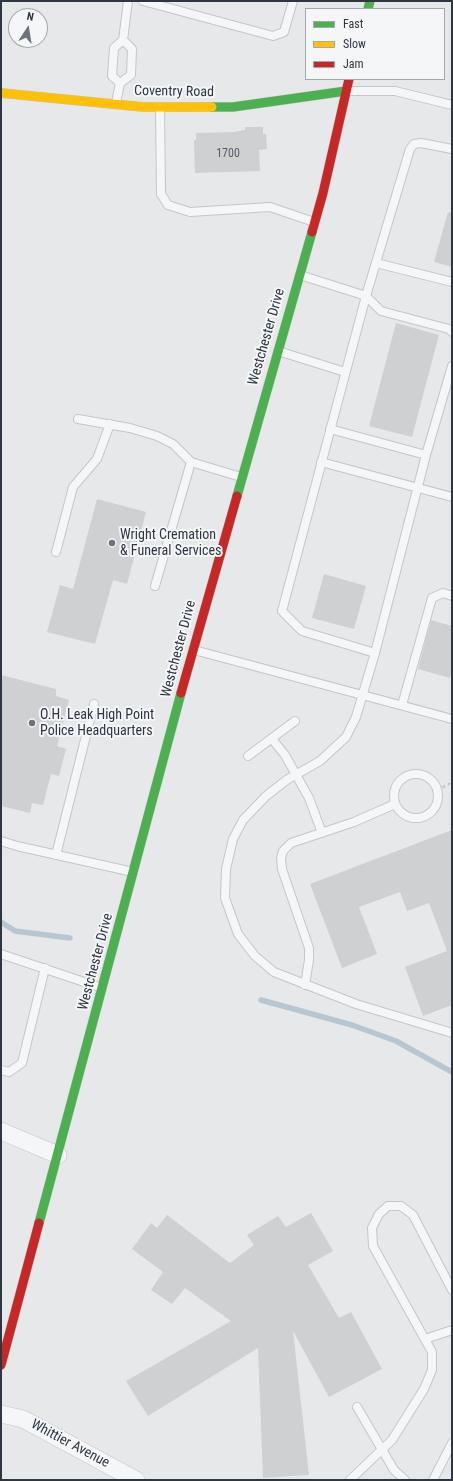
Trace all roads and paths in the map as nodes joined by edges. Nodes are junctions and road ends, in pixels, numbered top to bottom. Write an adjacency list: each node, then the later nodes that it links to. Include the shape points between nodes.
1 (128, 1): 4 (lane)
2 (143, 1): 3 (lane, via 273,36 284,32)
3 (293, 1)
4 (123, 40): 6 (lane, via 114,48 112,76); 6 (lane, via 132,49 131,75)
5 (349, 80): 7 (main road, Westchester Drive)
6 (120, 83): 9 (lane)
7 (346, 91): 10 (lane, via 395,91); 11 (main road, Coventry Road, via 233,107); 13 (main road, Westchester Drive)
8 (1, 92): 9 (main road, Coventry Road)
9 (116, 104): 11 (main road, Coventry Road)
10 (452, 105)
11 (160, 108): 13 (lane, via 161,194 168,205 190,212 270,207)
12 (452, 149): 14 (lane, via 421,143 414,144 410,149)
13 (315, 222): 15 (main road, Westchester Drive)
14 (376, 263): 16 (lane); 17 (lane)
15 (300, 274): 17 (lane); 19 (main road, Westchester Drive)
16 (452, 282)
17 (366, 296): 18 (lane, via 381,311 449,329); 21 (lane)
18 (452, 332)
19 (278, 351): 21 (lane); 28 (main road, Westchester Drive)
20 (452, 366): 25 (lane)
21 (345, 372): 24 (lane)
22 (78, 419): 23 (lane)
23 (110, 424): 26 (lane, via 157,436 173,444); 31 (lane, via 97,459 73,487)
24 (330, 429): 25 (lane); 27 (lane)
25 (426, 455): 29 (lane)
26 (191, 462): 28 (lane); 32 (lane)
27 (321, 462): 29 (lane); 35 (lane, via 282,611 302,631)
28 (242, 478): 34 (main road, Westchester Drive)
29 (418, 487): 30 (lane); 35 (lane)
30 (452, 497)
31 (56, 552)
32 (155, 586)
33 (452, 596): 38 (lane, via 443,594 432,598)
34 (193, 650): 36 (lane); 50 (main road, Westchester Drive)
35 (375, 653): 36 (lane)
36 (362, 694): 38 (lane); 43 (lane, via 352,728 346,737 320,761)
37 (94, 704): 49 (lane)
38 (402, 705): 39 (lane)
39 (452, 719)
40 (295, 721): 41 (lane)
41 (272, 739): 42 (lane); 43 (lane, via 285,755)
42 (248, 756)
43 (295, 775): 47 (lane, via 309,798); 53 (lane, via 266,796 243,820 233,839 226,869 225,898 238,934 255,956 274,972)
44 (452, 780): 45 (path)
45 (437, 790): 46 (lane, via 433,810 420,818 405,815); 46 (lane, via 429,778 422,775 408,776 398,784 394,797)
46 (395, 804): 47 (lane)
47 (322, 833): 53 (lane, via 291,843 283,851 281,858 282,869 308,948 310,960)
48 (1, 841): 49 (lane)
49 (56, 855): 50 (lane)
50 (134, 872): 54 (main road, Westchester Drive)
51 (1, 954): 52 (lane)
52 (45, 968): 54 (lane); 56 (lane, via 22,1063 9,1072)
53 (306, 985): 55 (lane, via 356,1004)
54 (103, 988): 58 (main road, Westchester Drive)
55 (452, 1033)
56 (1, 1070)
57 (1, 1131): 58 (street)
58 (58, 1155): 62 (main road, Westchester Drive)
59 (452, 1290): 61 (lane, via 413,1215 401,1206 388,1206 372,1228 373,1246)
60 (452, 1330): 61 (lane)
61 (424, 1339): 66 (lane, via 432,1352 432,1370 402,1426)
62 (1, 1365)
63 (356, 1407): 66 (lane)
64 (1, 1414): 67 (street, Whittier Avenue, via 23,1419)
65 (452, 1443): 70 (lane)
66 (381, 1451): 68 (lane); 69 (lane, via 394,1470)
67 (136, 1480)
68 (350, 1480)
69 (405, 1480)
70 (433, 1480)

